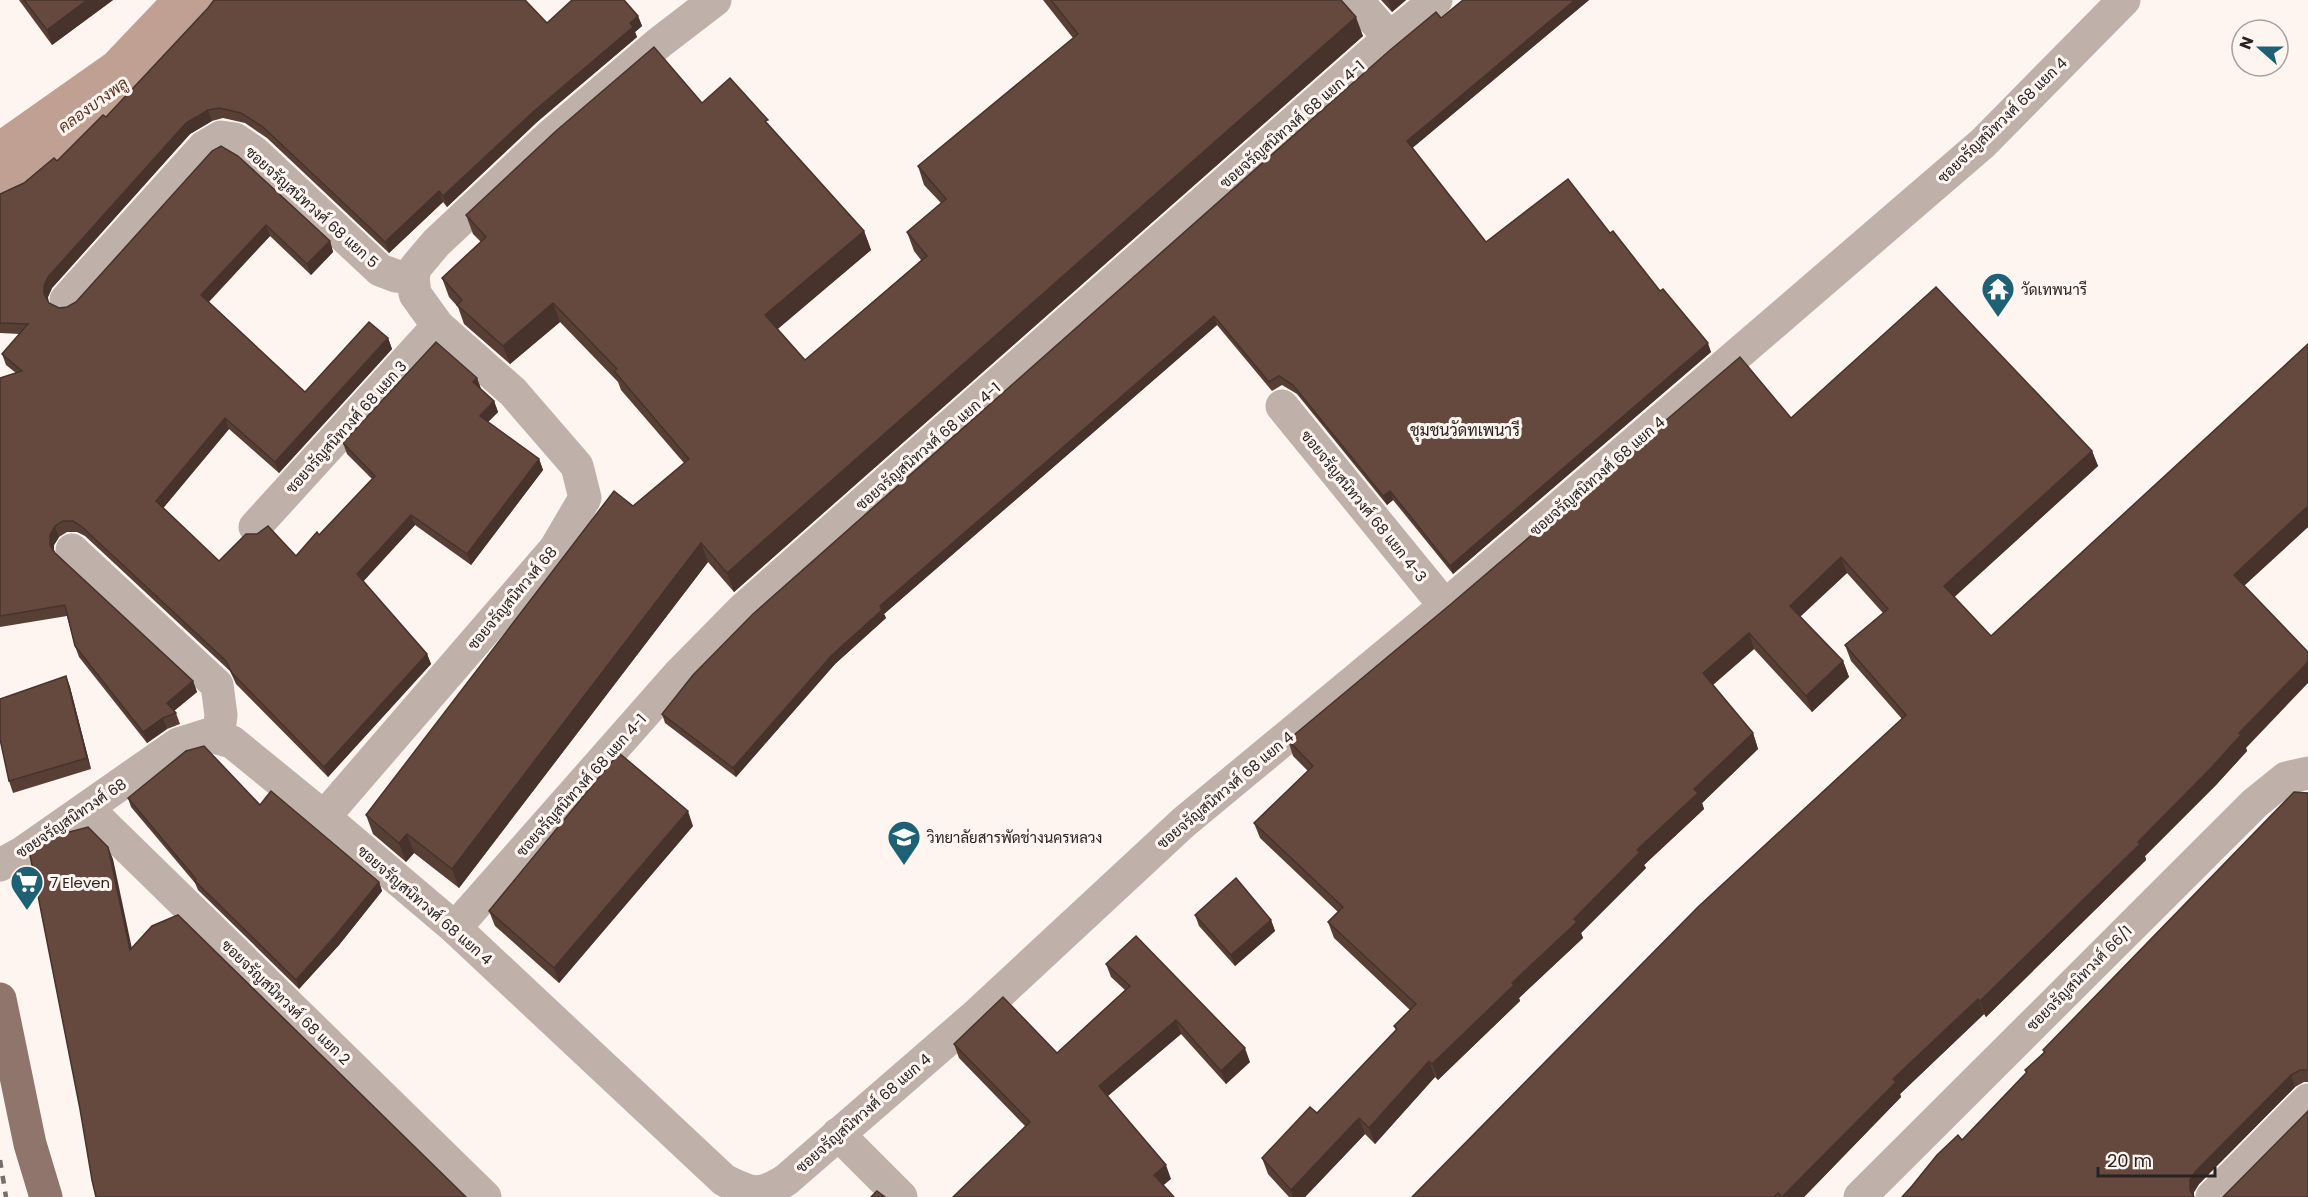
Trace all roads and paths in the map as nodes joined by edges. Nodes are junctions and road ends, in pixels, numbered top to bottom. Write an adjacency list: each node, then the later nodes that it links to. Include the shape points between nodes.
1 (715, 0): 6 (street, via 659,43 511,171 436,243 415,268)
2 (1356, 0): 5 (street)
3 (1436, 0): 5 (street, ซอยจรัญสนิทวงศ์ 68 แยก 4-1)
4 (2124, 0): 12 (street, ซอยจรัญสนิทวงศ์ 68 แยก 4, via 1983,143)
5 (1390, 38): 18 (street, ซอยจรัญสนิทวงศ์ 68 แยก 4-1, via 743,609 672,682)
6 (413, 278): 7 (street, ซอยจรัญสนิทวงศ์ 68 แยก 5, via 380,270 254,152 235,139 221,136 204,147); 8 (street, ซอยจรัญสนิทวงศ์ 68, via 415,294)
7 (66, 300)
8 (438, 326): 10 (street, ซอยจรัญสนิทวงศ์ 68 แยก 3); 16 (street, ซอยจรัญสนิทวงศ์ 68, via 513,392 578,466 585,498 555,549)
9 (1282, 406): 12 (street, ซอยจรัญสนิทวงศ์ 68 แยก 4-3)
10 (255, 527)
11 (72, 550): 13 (street, via 217,685 221,715)
12 (1445, 606): 21 (street, ซอยจรัญสนิทวงศ์ 68 แยก 4, via 1184,822 974,1017)
13 (218, 738): 15 (street, ซอยจรัญสนิทวงศ์ 68, via 207,735 178,744); 16 (street, via 232,742)
14 (2308, 773): 27 (street, ซอยจรัญสนิทวงศ์ 66/1, via 2286,778 2255,803)
15 (87, 808): 17 (street, ซอยจรัญสนิทวงศ์ 68); 25 (street, ซอยจรัญสนิทวงศ์ 68 แยก 2)
16 (324, 817): 18 (street, ซอยจรัญสนิทวงศ์ 68 แยก 4)
17 (0, 865)
18 (455, 928): 21 (street, ซอยจรัญสนิทวงศ์ 68 แยก 4, via 724,1180 751,1192 768,1192)
19 (0, 999): 22 (main road)
20 (2308, 1100): 28 (street)
21 (838, 1134): 26 (street)
22 (30, 1144): 23 (main road); 24 (main road)
23 (34, 1197)
24 (46, 1197)
25 (485, 1197)
26 (901, 1197)
27 (1860, 1197)
28 (2212, 1197)

